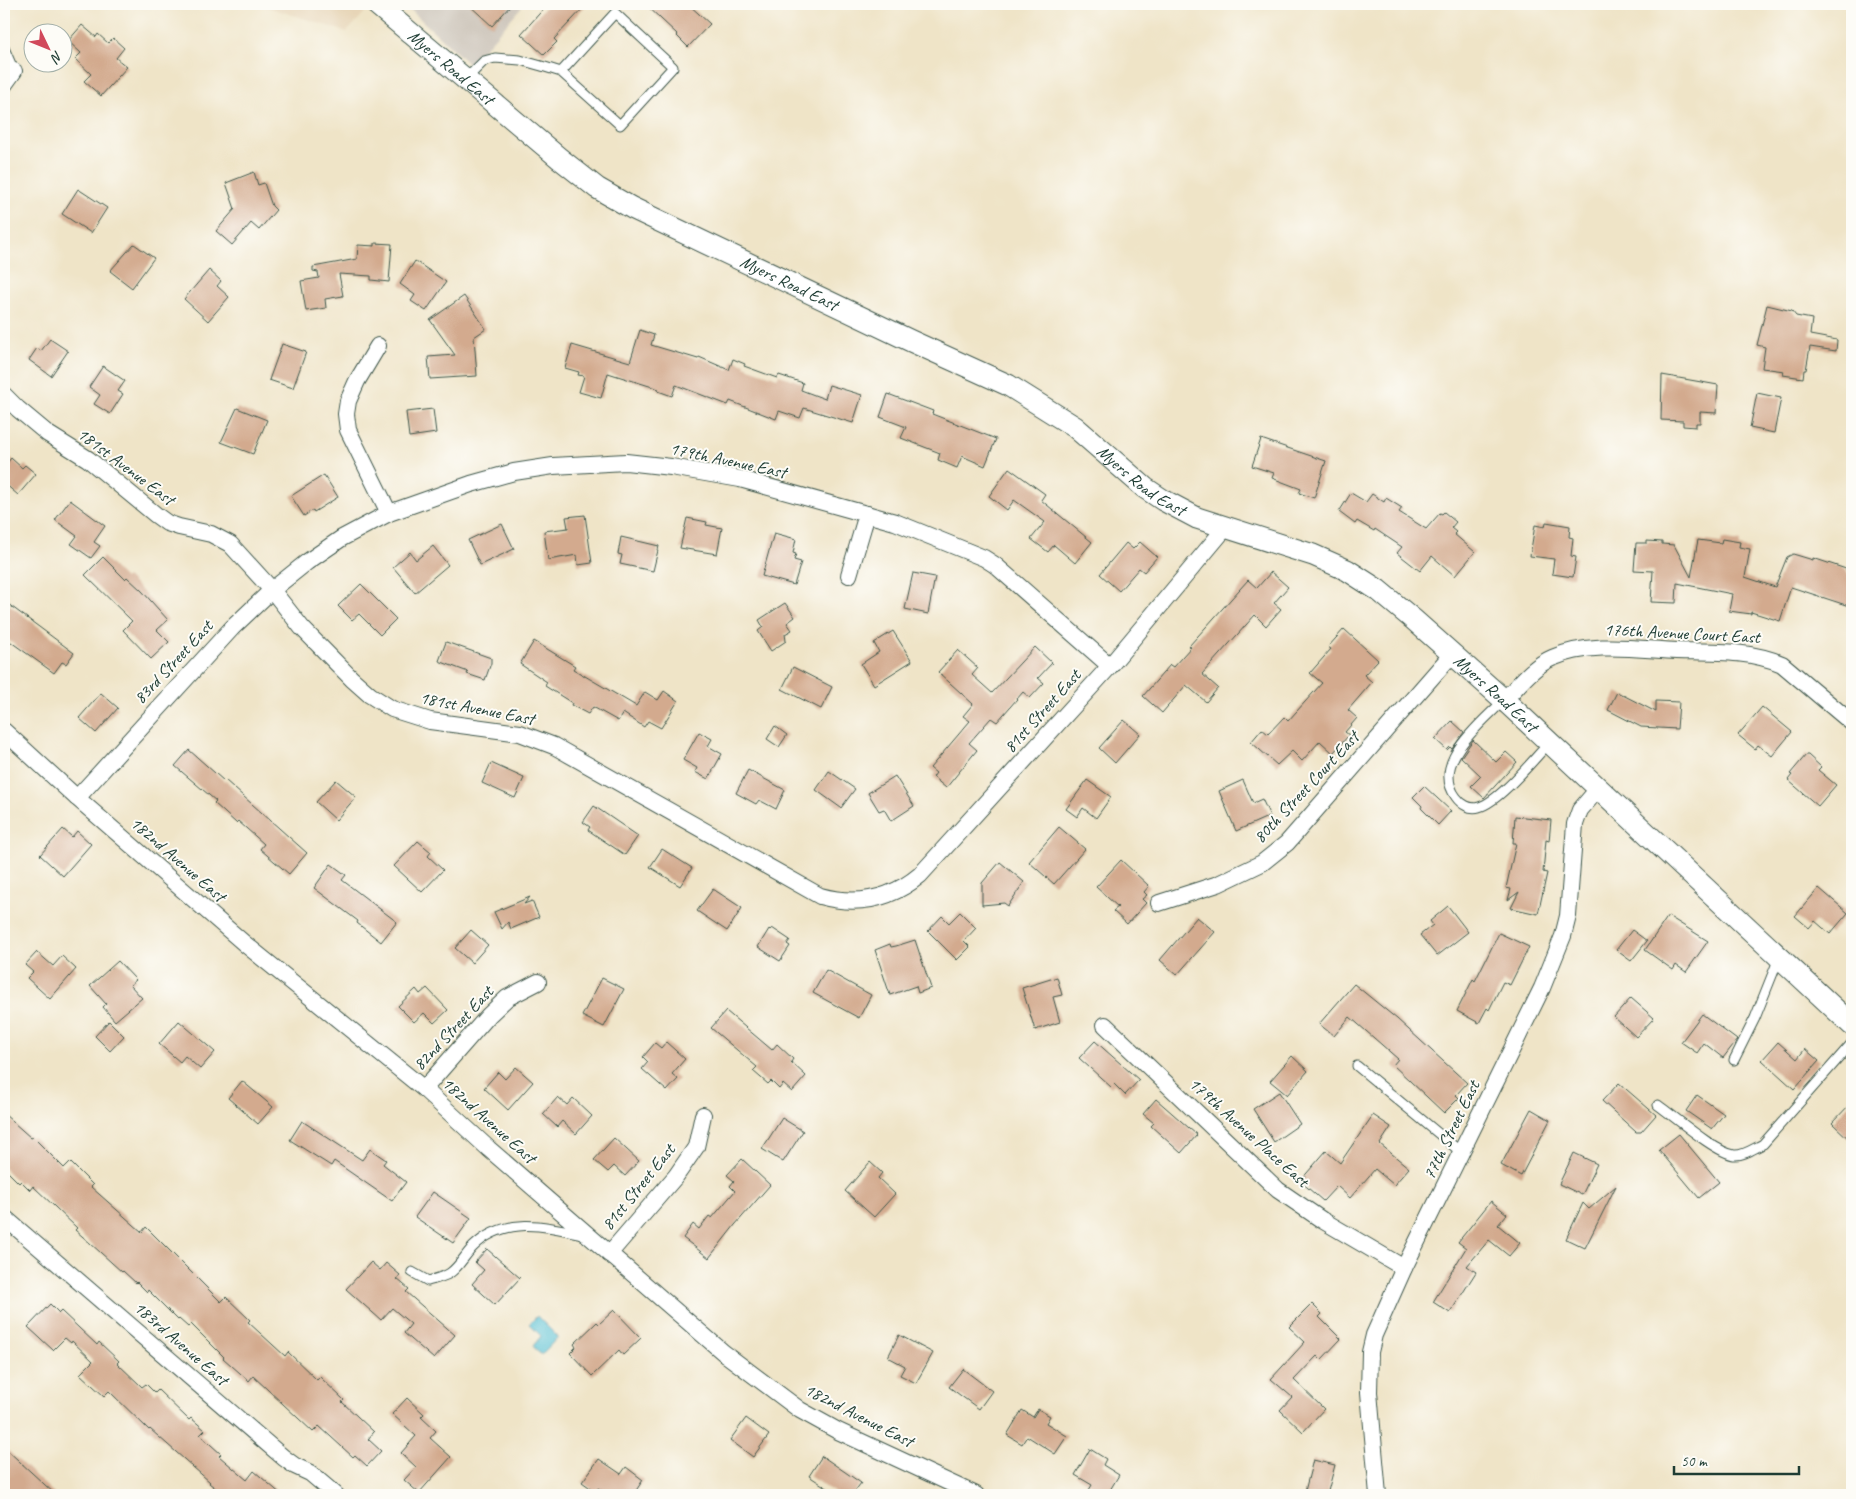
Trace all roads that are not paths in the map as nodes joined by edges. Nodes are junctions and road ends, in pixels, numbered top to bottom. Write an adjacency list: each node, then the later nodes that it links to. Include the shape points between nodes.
1 (376, 4): 5 (street, Myers Road East)
2 (4, 48): 3 (lane)
3 (14, 71): 6 (street)
4 (562, 72): 4 (lane, via 620,125 673,67 615,13); 5 (lane, via 520,60 495,58 484,61)
5 (466, 79): 11 (street, Myers Road East, via 597,188 632,208 1008,385 1075,427 1163,500 1197,518)
6 (4, 85)
7 (378, 346): 9 (street, via 357,381 346,414 348,430)
8 (4, 395): 14 (street, 181st Avenue East, via 48,434 88,459 167,523 211,534 230,544)
9 (389, 513): 10 (street, 179th Avenue East, via 514,472 552,466 626,462 740,480); 12 (street, 179th Avenue East, via 342,538)
10 (867, 514): 13 (street); 16 (street, 179th Avenue East, via 896,522 984,558)
11 (1226, 527): 15 (street, Myers Road East, via 1313,555 1347,570 1378,590); 16 (street, 81st Street East)
12 (308, 562): 14 (street, 83rd Street East)
13 (849, 575)
14 (272, 590): 22 (street, 83rd Street East, via 232,628); 23 (street, 181st Avenue East, via 302,628 352,679 392,709 430,721 520,733 554,746 820,896 836,901)
15 (1452, 653): 17 (street, Myers Road East); 24 (street, 80th Street Court East, via 1287,843 1262,864 1218,884)
16 (1110, 666): 23 (street, 81st Street East, via 920,875 899,890)
17 (1504, 700): 18 (street, 176th Avenue Court East, via 1543,663 1570,652 1602,648 1744,654 1782,664); 20 (street, Myers Road East); 20 (lane, via 1456,751 1449,768 1450,783 1464,805 1478,808 1488,804)
18 (1852, 723)
19 (4, 731): 22 (street, 182nd Avenue East)
20 (1549, 743): 21 (street, Myers Road East)
21 (1598, 789): 25 (street, Myers Road East); 35 (street, 77th Street East, via 1580,810 1575,824 1568,916 1563,936 1542,988)
22 (77, 798): 32 (street, 182nd Avenue East, via 246,944)
23 (870, 900)
24 (1159, 903)
25 (1780, 958): 28 (street, Myers Road East); 30 (lane)
26 (538, 982): 32 (street, 82nd Street East, via 507,998)
27 (1105, 1025): 39 (street, 179th Avenue Place East, via 1278,1190)
28 (1852, 1025)
29 (1852, 1043): 33 (lane, via 1763,1144 1747,1152 1735,1155 1720,1150)
30 (1734, 1060)
31 (1357, 1066): 35 (lane)
32 (424, 1089): 37 (street, 182nd Avenue East)
33 (1658, 1104)
34 (703, 1115): 38 (street, 81st Street East, via 696,1147 676,1176)
35 (1462, 1153): 39 (street, 77th Street East)
36 (4, 1216): 41 (street, 183rd Avenue East, via 284,1458 310,1473)
37 (588, 1235): 38 (street, 182nd Avenue East); 40 (lane, via 547,1226 516,1225 493,1232 474,1246 450,1273 428,1281)
38 (609, 1254): 42 (street, 182nd Avenue East, via 724,1353 800,1410)
39 (1404, 1268): 43 (street, 77th Street East, via 1380,1319 1370,1352 1369,1392)
40 (412, 1272)
41 (336, 1495)
42 (976, 1495)
43 (1378, 1495)

